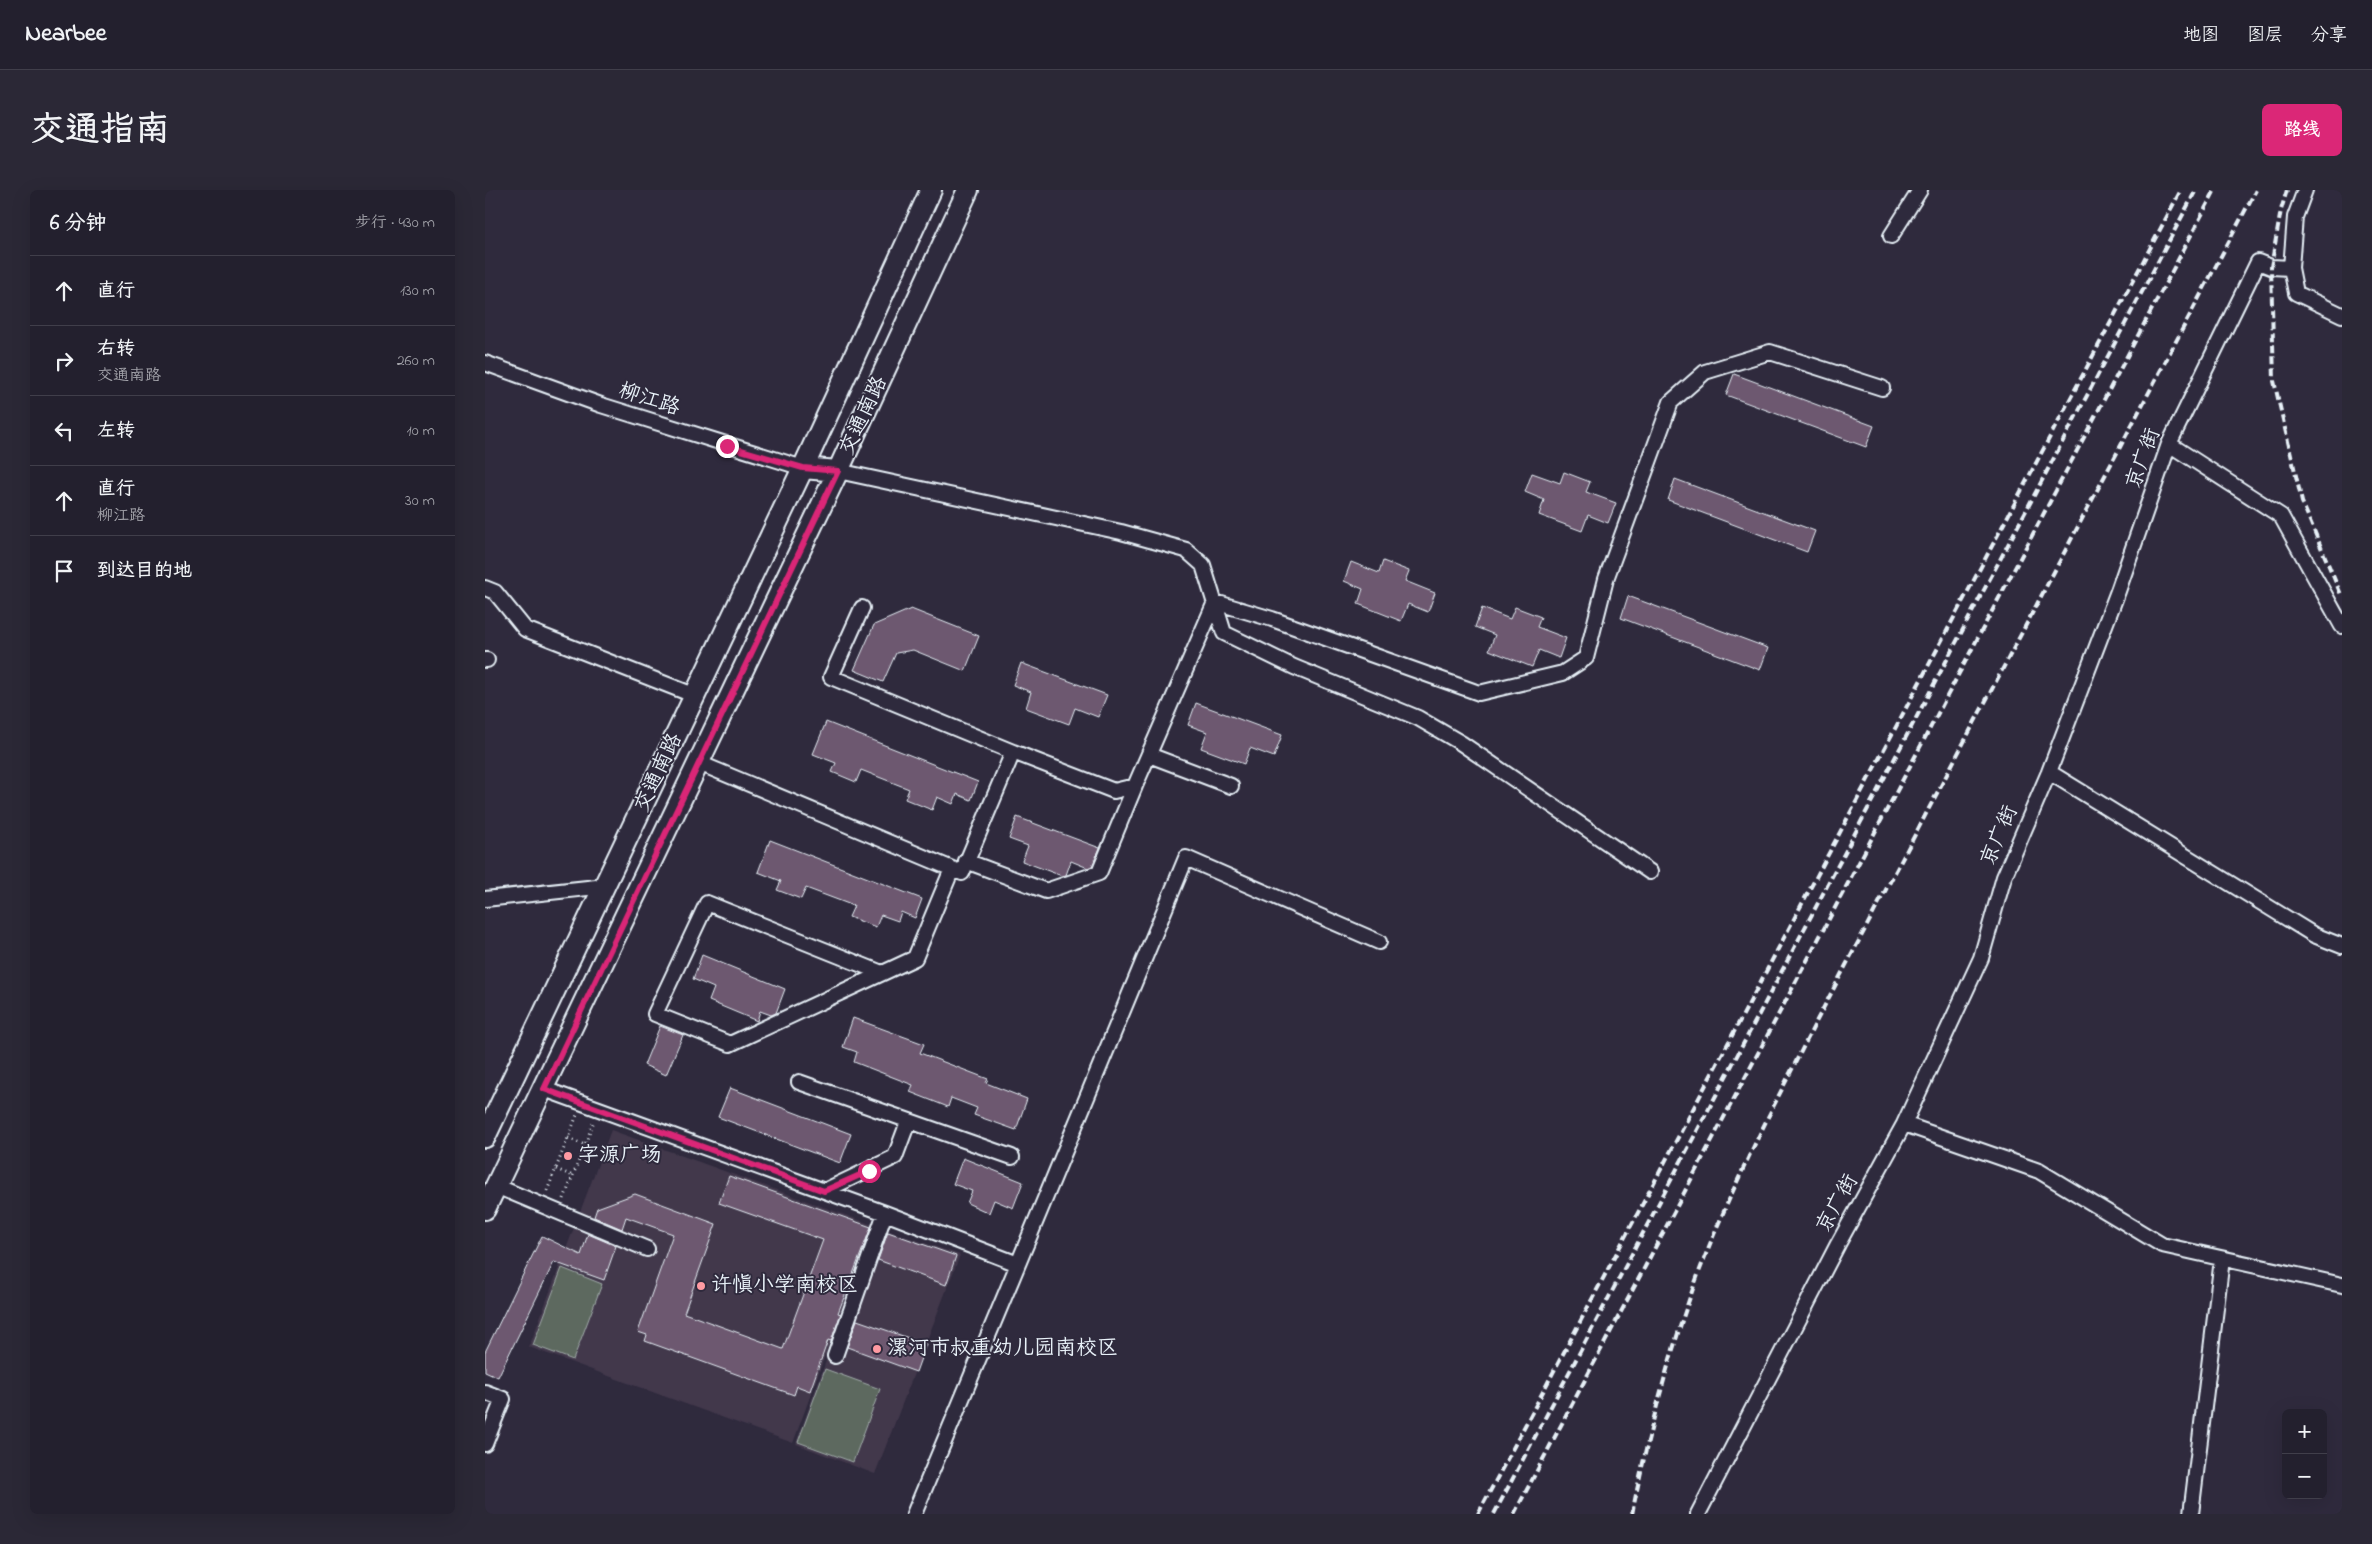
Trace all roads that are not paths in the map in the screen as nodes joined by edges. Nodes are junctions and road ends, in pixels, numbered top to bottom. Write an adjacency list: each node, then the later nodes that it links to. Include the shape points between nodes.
1 (931, 190): 11 (main road, 交通南路)
2 (968, 190): 12 (main road, 交通南路)
3 (1920, 190): 5 (street)
4 (2305, 190): 6 (street, via 2295,217)
5 (1891, 236)
6 (2291, 268): 7 (street, via 2296,293); 10 (street, 京广街, via 2271,267 2258,262)
7 (2342, 315)
8 (485, 363): 11 (street, 柳江路, via 601,405)
9 (1882, 388): 14 (street, via 1770,352 1705,372 1671,402 1606,579 1586,658 1563,673 1479,693 1272,619)
10 (2169, 444): 16 (street, via 2281,516); 21 (street, 京广街, via 2118,591)
11 (803, 468): 12 (main road); 17 (main road, 交通南路)
12 (838, 471): 14 (street, via 1121,532 1186,550 1203,565); 20 (main road, 交通南路)
13 (485, 588): 17 (street, via 495,592 525,629)
14 (1215, 602): 19 (street); 26 (street, via 1224,633 1294,667 1417,718 1461,743)
15 (862, 608): 18 (street, via 831,677)
16 (2342, 626)
17 (696, 696): 27 (main road, 交通南路)
18 (1013, 752): 22 (street, via 1114,791); 24 (street)
19 (1149, 755): 22 (street); 23 (street)
20 (699, 764): 25 (street); 33 (main road, 交通南路)
21 (2049, 772): 30 (street, via 2314,935); 35 (street, 京广街, via 2004,877 1981,958)
22 (1135, 786): 24 (street, via 1099,873 1046,891)
23 (1231, 786)
24 (967, 862): 25 (street, via 962,873)
25 (952, 869): 31 (street, via 915,958)
26 (1650, 872)
27 (606, 886): 28 (street); 36 (main road, 交通南路)
28 (485, 899)
29 (1379, 942): 44 (street, via 1186,858)
30 (2342, 946)
31 (882, 973): 31 (street, via 730,1044 655,1014 707,904)
32 (799, 1082): 34 (street)
33 (544, 1089): 38 (main road, 交通南路); 39 (street)
34 (908, 1122): 37 (street); 39 (street, via 895,1157)
35 (1904, 1124): 43 (street, via 2039,1171 2162,1245); 50 (street, 京广街)
36 (485, 1137)
37 (1012, 1157)
38 (496, 1186): 40 (main road, 交通南路); 42 (street)
39 (824, 1191): 41 (street)
40 (485, 1209)
41 (885, 1213): 44 (street); 46 (street)
42 (647, 1249)
43 (2222, 1258): 45 (street); 51 (street)
44 (1018, 1264): 49 (street)
45 (2342, 1285)
46 (835, 1356)
47 (485, 1392): 48 (street, via 503,1399)
48 (485, 1444)
49 (914, 1514)
50 (1698, 1514)
51 (2191, 1514)

